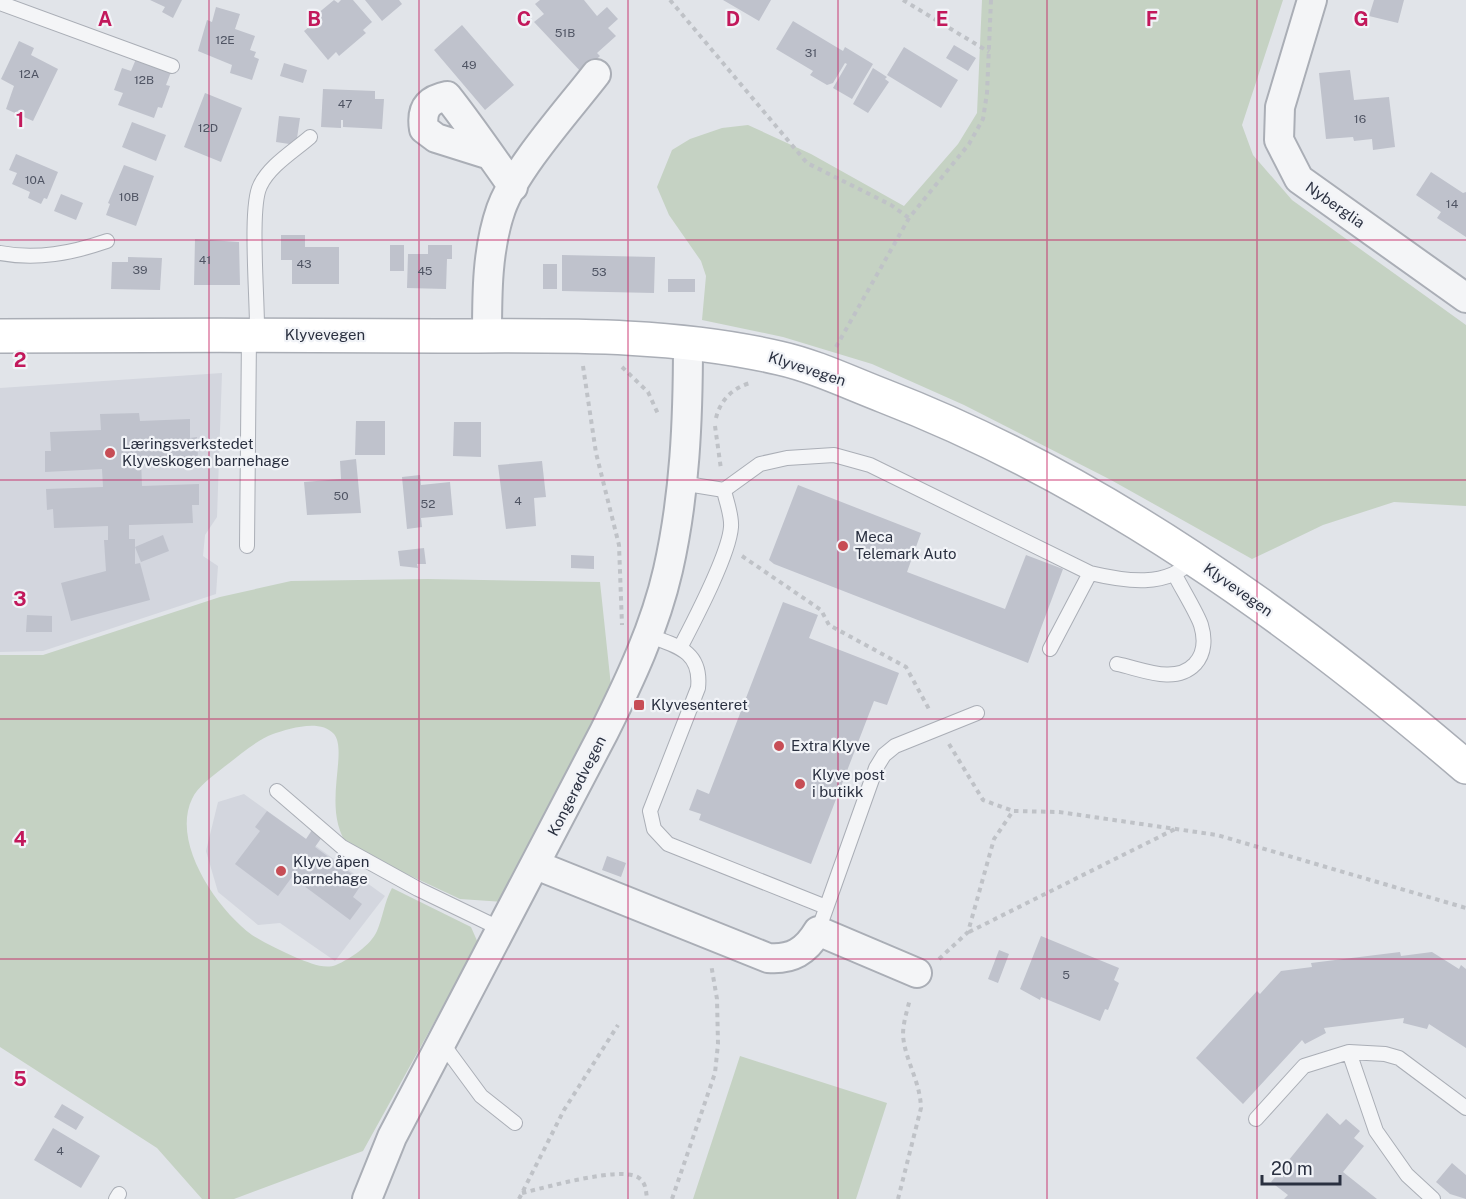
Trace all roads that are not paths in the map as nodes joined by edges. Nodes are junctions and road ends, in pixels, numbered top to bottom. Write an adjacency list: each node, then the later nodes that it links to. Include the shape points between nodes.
1 (1312, 0): 10 (street, Nyberglia, via 1280,107 1279,140 1299,179)
2 (0, 3): 3 (lane)
3 (172, 66)
4 (596, 74): 7 (street)
5 (310, 137): 11 (lane, via 259,187 255,208)
6 (490, 155): 7 (street)
7 (513, 187): 13 (street, via 502,207 490,261)
8 (107, 241): 9 (lane, via 81,250 25,258)
9 (0, 253)
10 (1466, 298)
11 (253, 335): 12 (main road, Klyvevegen); 13 (main road, Klyvevegen); 17 (lane)
12 (0, 336)
13 (487, 336): 14 (main road, Klyvevegen, via 628,337)
14 (688, 343): 15 (street, Kongerødvegen, via 686,458); 18 (main road, Klyvevegen, via 784,359 917,409 1006,451 1105,506)
15 (681, 483): 16 (lane); 20 (street, Kongerødvegen, via 667,572)
16 (724, 490): 19 (lane, via 760,464 834,455 870,465); 21 (lane, via 731,526 726,544 700,611)
17 (247, 546)
18 (1184, 567): 19 (lane, via 1126,581); 23 (lane, via 1201,623 1201,658 1182,674 1169,675); 25 (main road, Klyvevegen, via 1348,670)
19 (1090, 573): 22 (lane)
20 (635, 634): 21 (lane); 27 (street, Kongerødvegen, via 632,676)
21 (680, 648): 28 (lane, via 700,671 698,688 650,811 654,829 668,844)
22 (1050, 649)
23 (1117, 664)
24 (977, 713): 28 (lane, via 884,754)
25 (1466, 767)
26 (277, 791): 29 (lane, via 342,847)
27 (536, 865): 28 (street, via 768,958 785,960 797,954 812,941); 29 (street, Kongerødvegen)
28 (822, 919): 30 (street)
29 (503, 930): 31 (street, Kongerødvegen)
30 (917, 974)
31 (442, 1043): 35 (lane, via 481,1096); 36 (street, Kongerødvegen, via 393,1137)
32 (1348, 1052): 33 (lane, via 1399,1058); 34 (lane, via 1304,1066); 37 (lane, via 1376,1131 1407,1175)
33 (1466, 1108)
34 (1256, 1119)
35 (515, 1123)
36 (367, 1199)
37 (1433, 1199)

